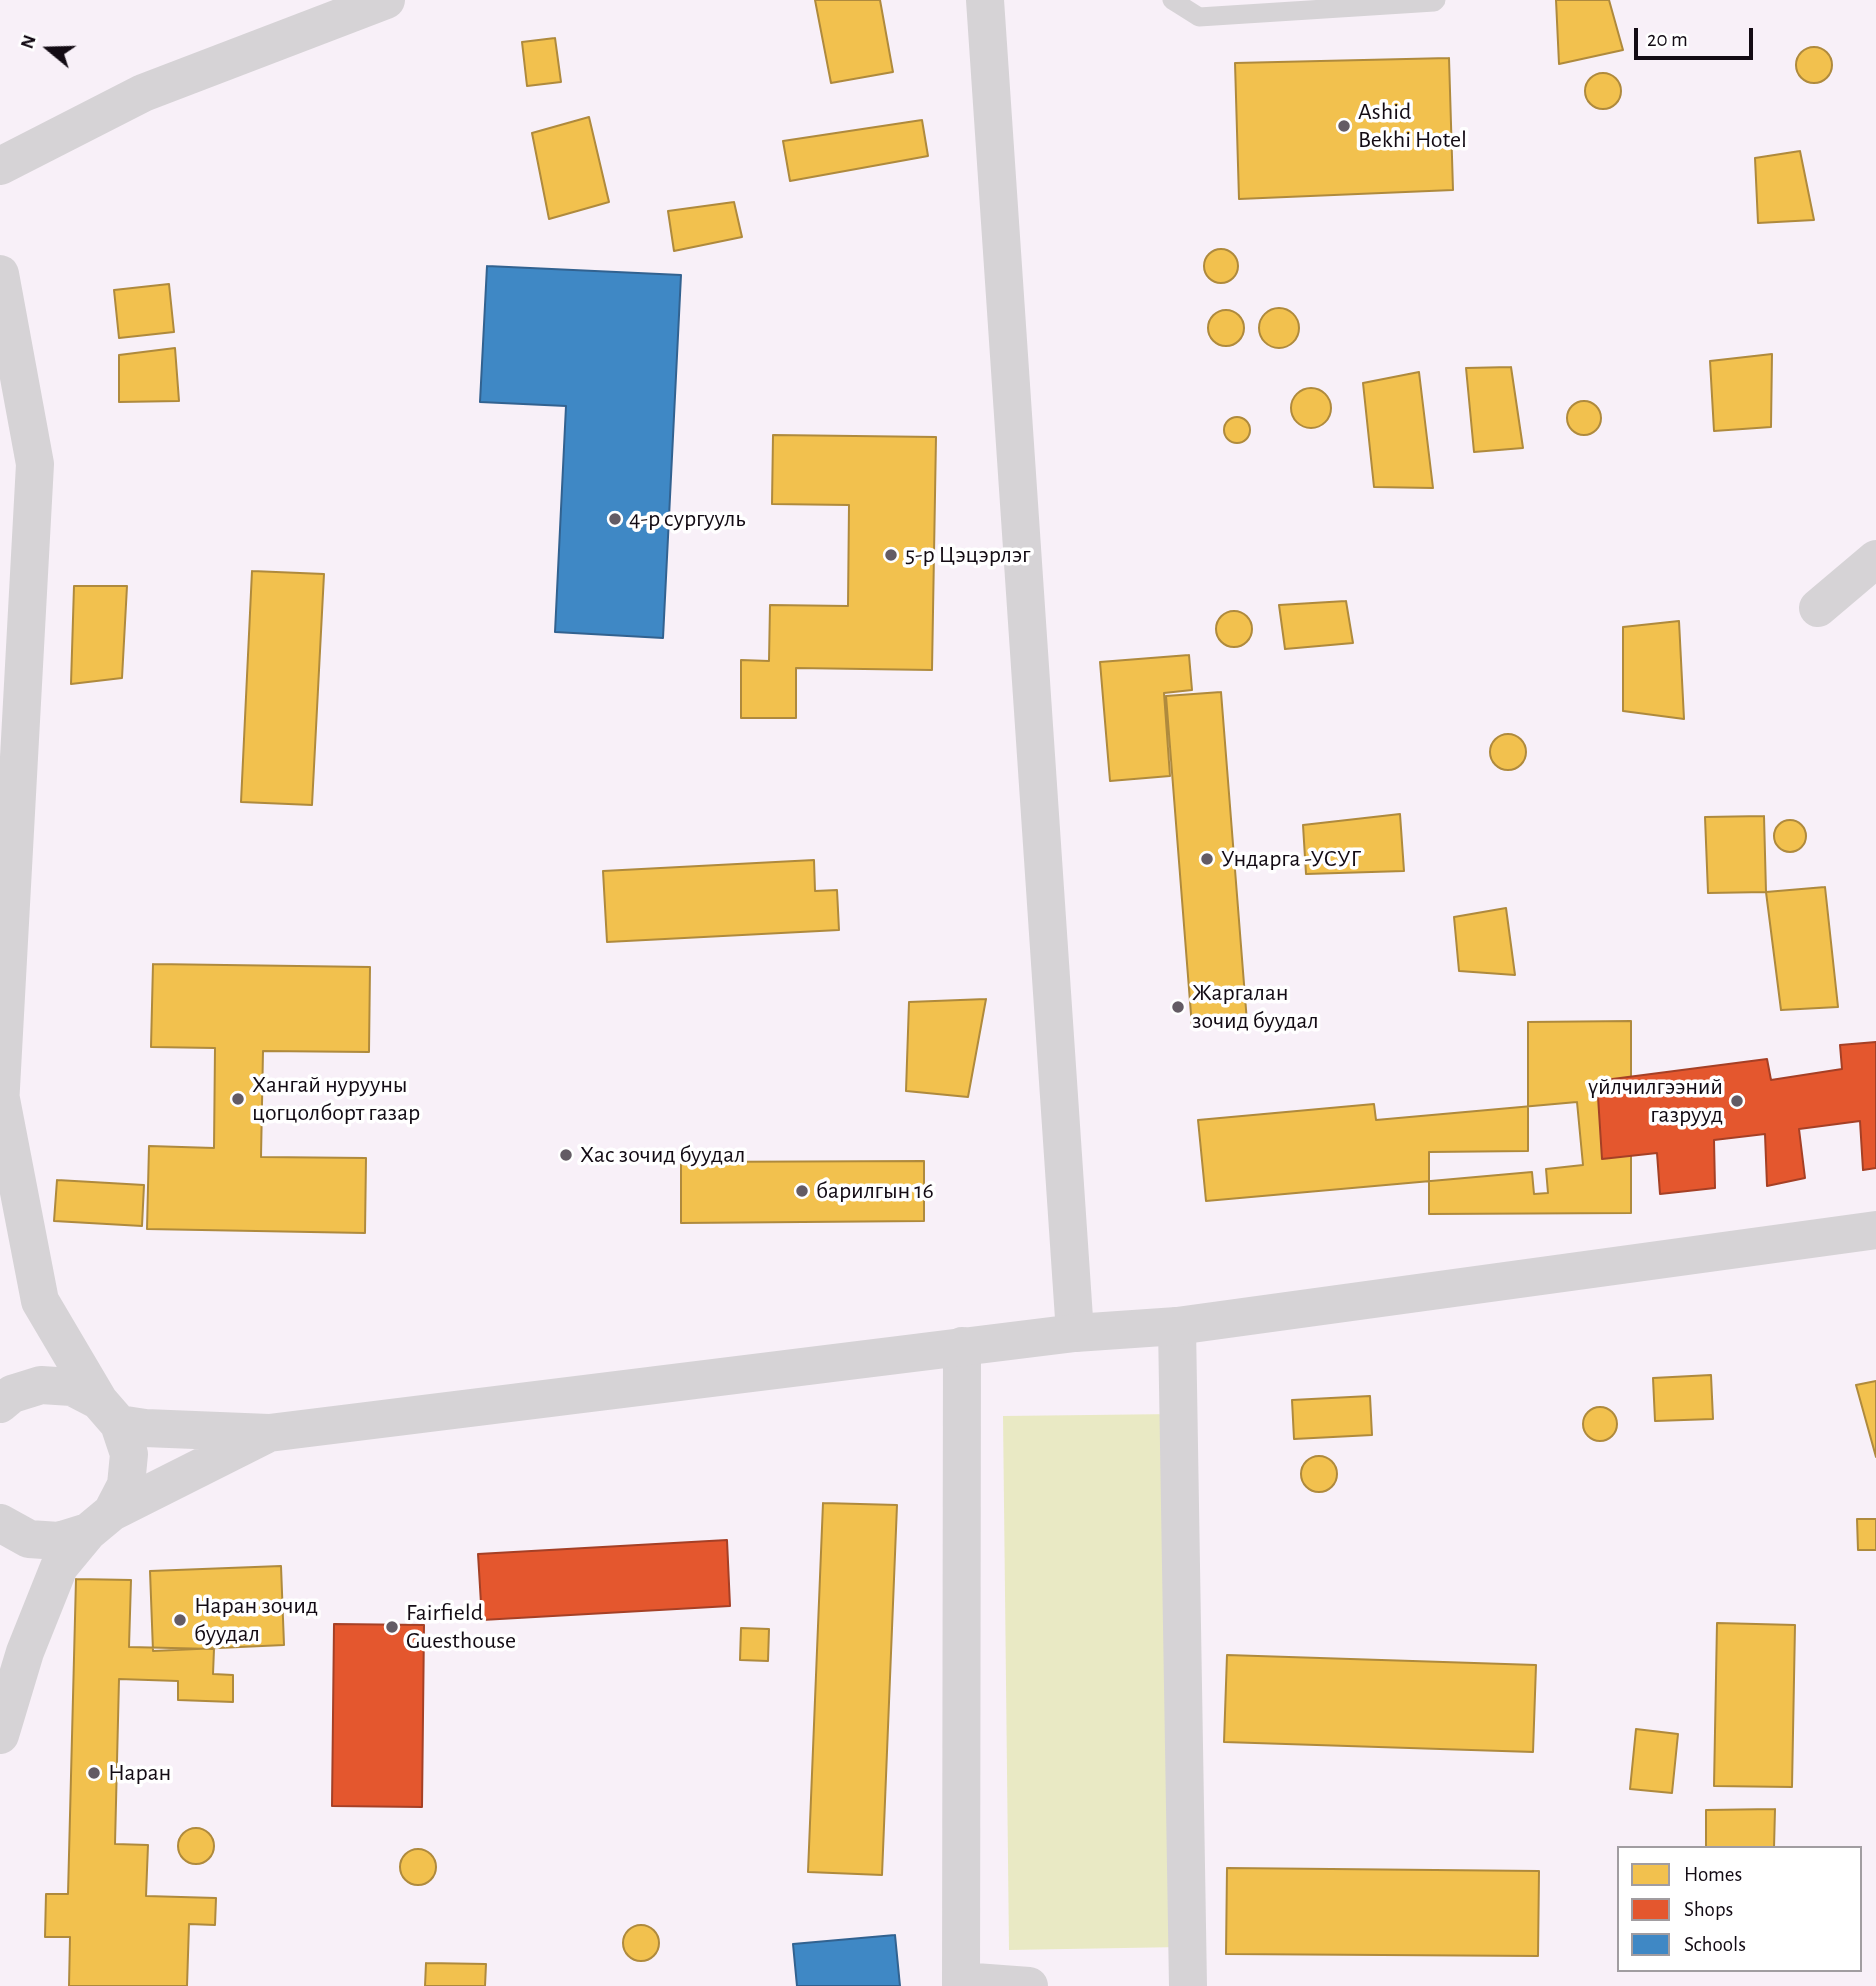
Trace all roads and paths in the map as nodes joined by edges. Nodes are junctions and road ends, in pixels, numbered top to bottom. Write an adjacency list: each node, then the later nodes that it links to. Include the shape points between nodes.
1 (386, 0): 5 (street, via 143,93)
2 (985, 0): 13 (street)
3 (1172, 0): 4 (lane, via 1199,17)
4 (1436, 0)
5 (0, 166)
6 (0, 274): 9 (street, via 35,464)
7 (1876, 559): 8 (street)
8 (1818, 608)
9 (1, 1099): 10 (street); 16 (street, via 40,1301)
10 (0, 1105)
11 (1876, 1230): 12 (street)
12 (1177, 1326): 13 (street); 23 (street)
13 (1075, 1333): 14 (street)
14 (962, 1346): 17 (street); 21 (street)
15 (0, 1404): 16 (street, via 12,1394 41,1385 72,1387)
16 (109, 1413): 17 (street, via 145,1428); 18 (street, via 128,1454 126,1485)
17 (269, 1433): 18 (street)
18 (100, 1522): 19 (street, via 59,1541 29,1539); 20 (street, via 60,1567 25,1652)
19 (0, 1523)
20 (0, 1735)
21 (961, 1983): 22 (street)
22 (1030, 1986)
23 (1188, 1986)

